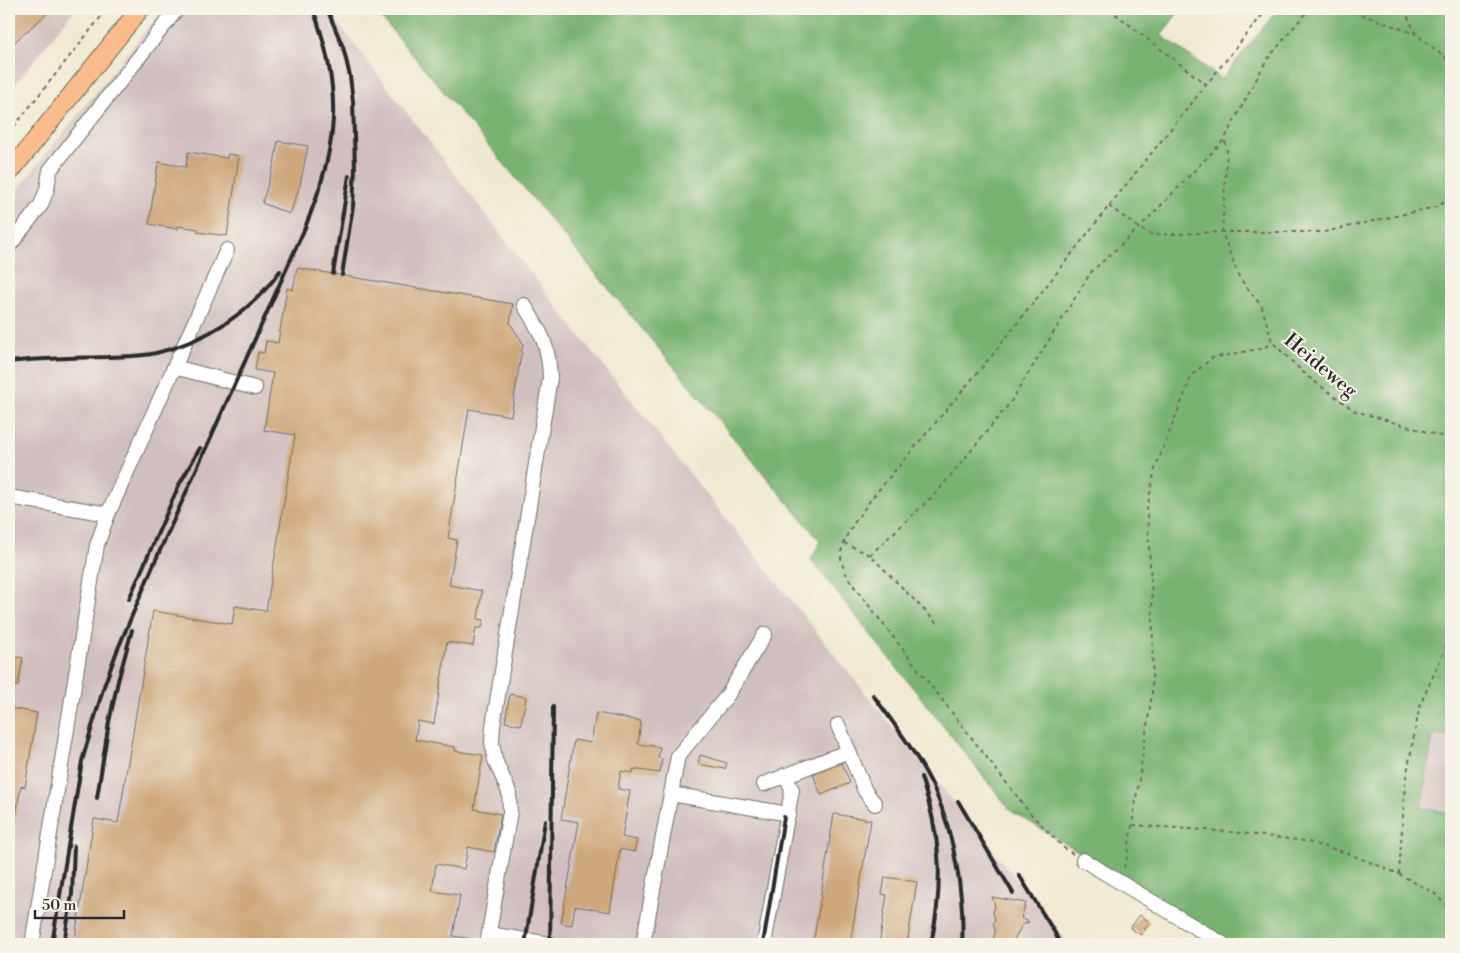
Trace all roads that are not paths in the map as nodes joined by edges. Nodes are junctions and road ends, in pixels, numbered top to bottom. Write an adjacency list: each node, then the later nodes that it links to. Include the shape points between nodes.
1 (140, 9): 3 (main road)
2 (177, 9): 4 (street, via 50,170 41,205)
3 (9, 173)
4 (9, 246)
5 (226, 250): 7 (street)
6 (524, 304): 20 (street, via 544,340 550,378 493,726 495,760 509,792 510,812)
7 (174, 367): 8 (street); 10 (street)
8 (255, 388)
9 (9, 497): 10 (street)
10 (108, 514): 21 (street, via 97,545)
11 (765, 634): 16 (street, via 727,696 678,756)
12 (838, 725): 13 (street)
13 (849, 751): 14 (street); 17 (street, via 865,791)
14 (785, 775): 15 (street); 18 (street, via 792,790)
15 (764, 784)
16 (671, 794): 18 (street); 23 (street)
17 (875, 804)
18 (789, 814): 24 (street)
19 (1083, 860): 25 (street)
20 (488, 939): 22 (street)
21 (32, 944)
22 (551, 944)
23 (643, 944)
24 (764, 944)
25 (1223, 944)

